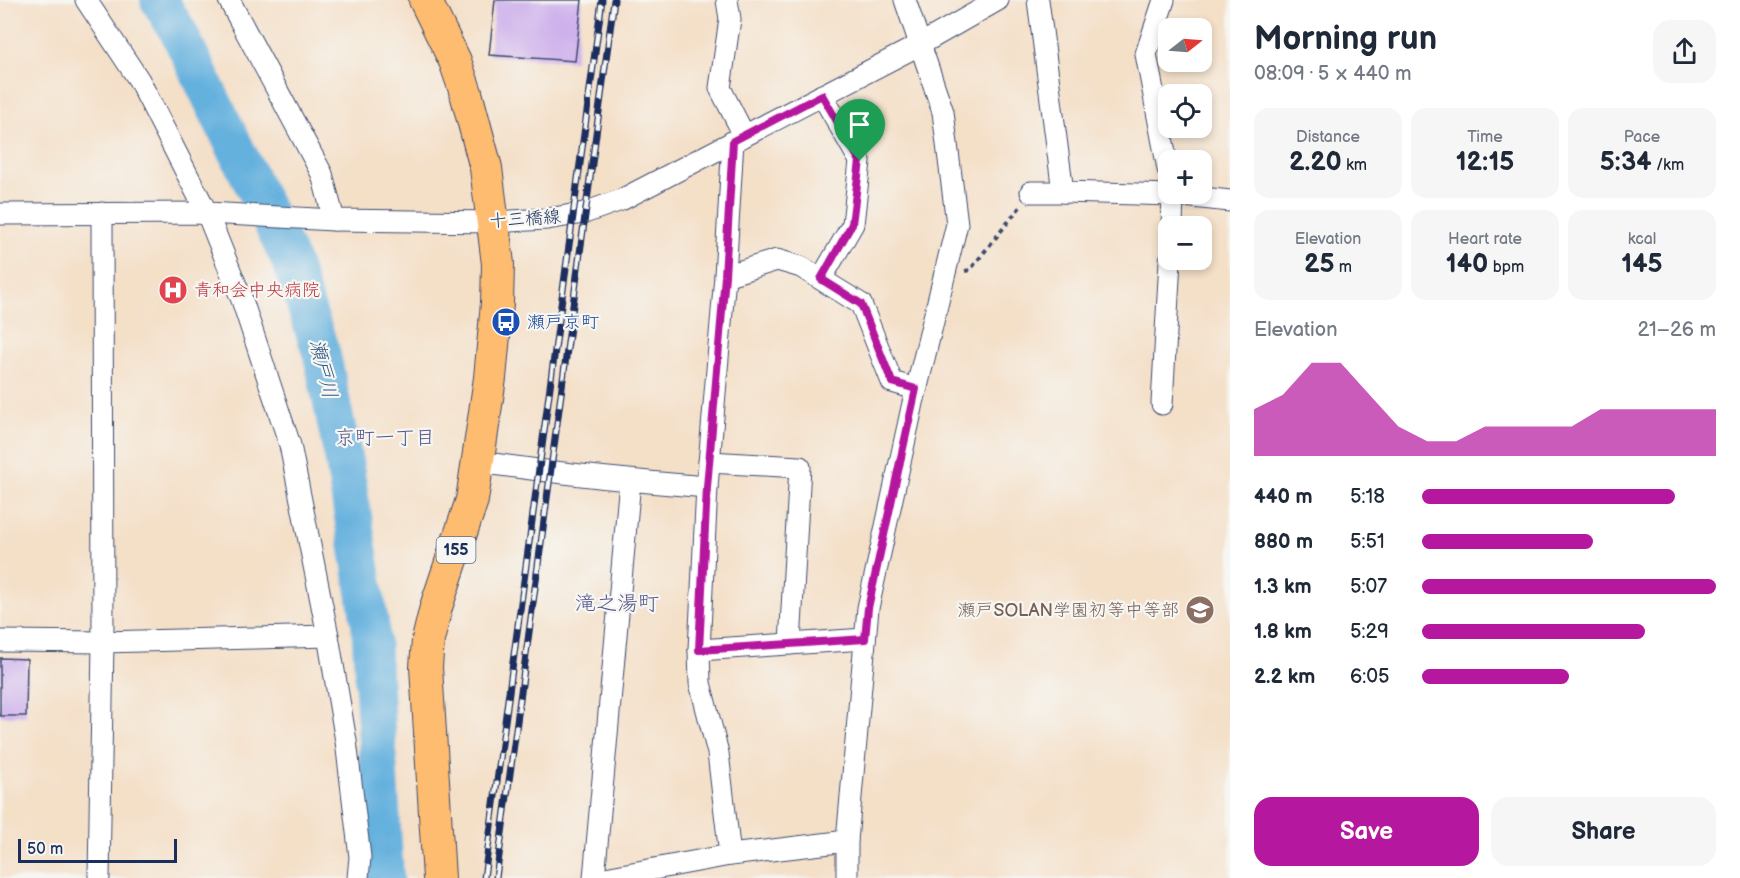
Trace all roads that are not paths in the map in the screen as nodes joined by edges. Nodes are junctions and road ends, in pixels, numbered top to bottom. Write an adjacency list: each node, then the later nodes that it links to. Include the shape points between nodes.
1 (86, 0): 20 (street, via 139,80)
2 (229, 0): 21 (street, via 322,174)
3 (425, 0): 22 (highway, 155, via 466,93 486,168)
4 (727, 0): 11 (street, via 730,19 720,88)
5 (905, 0): 9 (street)
6 (998, 0): 9 (street, 十三橋線)
7 (1038, 0): 14 (street)
8 (1164, 0): 12 (street, via 1146,54)
9 (921, 44): 10 (street, 十三橋線); 26 (street, via 942,112 957,224)
10 (822, 95): 11 (street, 十三橋線); 25 (street, via 860,161 852,224)
11 (739, 138): 22 (street, 十三橋線, via 621,200 584,213); 24 (street)
12 (1164, 150)
13 (1031, 192): 14 (street)
14 (1063, 192): 15 (street)
15 (1158, 194)
16 (1212, 199): 17 (street)
17 (1230, 201)
18 (102, 213): 19 (street, 十三橋線); 20 (street, 十三橋線); 35 (street)
19 (0, 214)
20 (217, 214): 21 (street, 十三橋線); 32 (street, via 290,445)
21 (325, 220): 22 (street, 十三橋線)
22 (494, 222): 28 (highway, 155, via 497,303)
23 (1169, 270): 27 (street)
24 (725, 276): 25 (street, via 777,260 801,267); 29 (street)
25 (821, 279): 26 (street, via 861,304 892,382)
26 (916, 389): 33 (street, via 868,608)
27 (1162, 404)
28 (478, 462): 30 (street); 42 (highway, 155, via 472,500 428,640 426,667)
29 (709, 462): 31 (street); 36 (street, via 800,467)
30 (630, 481): 31 (street); 43 (street)
31 (707, 487): 37 (street)
32 (328, 636): 35 (street); 41 (street, via 350,776 360,857)
33 (865, 639): 36 (street); 38 (street)
34 (0, 641): 35 (street)
35 (103, 642): 40 (street)
36 (790, 644): 37 (street)
37 (699, 650): 39 (street, via 700,683 718,753)
38 (847, 842): 39 (street); 45 (street)
39 (730, 855): 44 (street)
40 (99, 878)
41 (358, 878)
42 (439, 878)
43 (594, 878)
44 (605, 878)
45 (847, 878)

